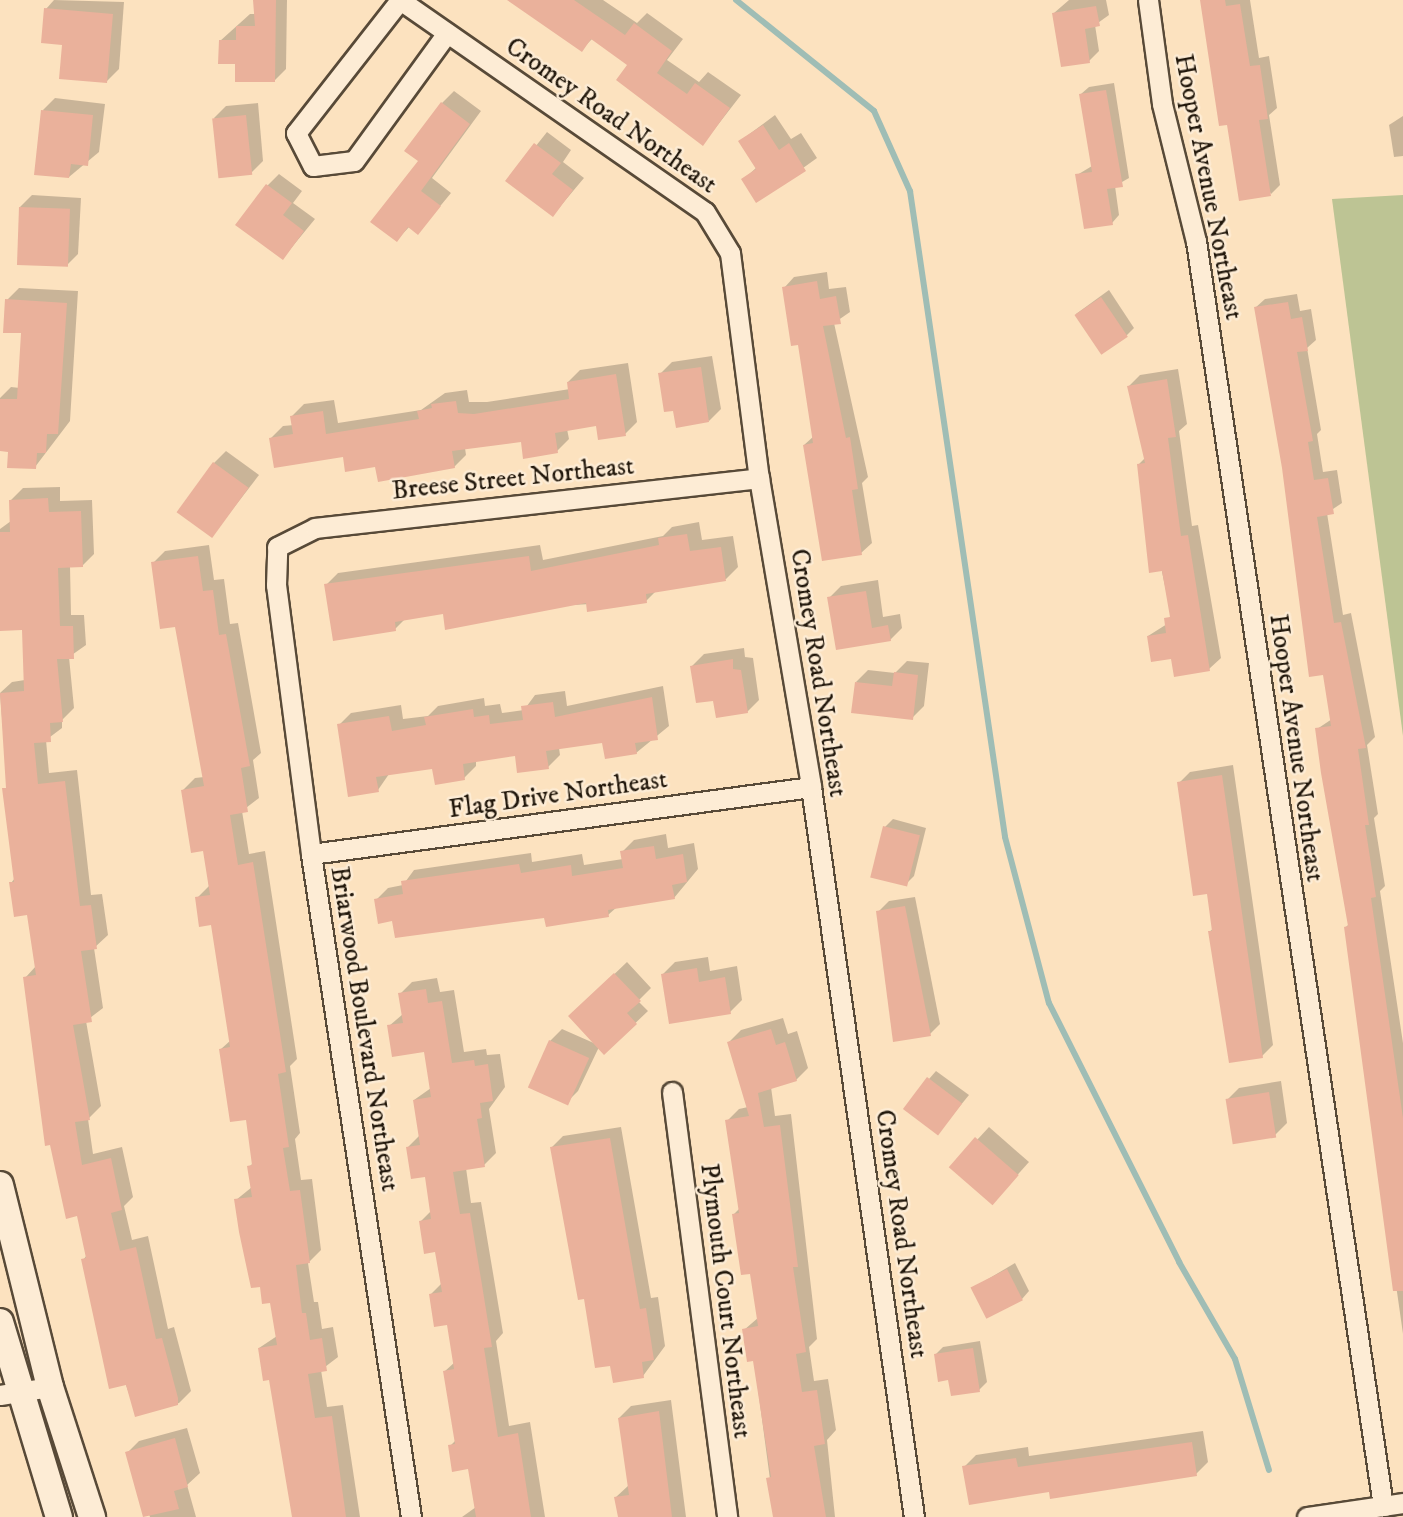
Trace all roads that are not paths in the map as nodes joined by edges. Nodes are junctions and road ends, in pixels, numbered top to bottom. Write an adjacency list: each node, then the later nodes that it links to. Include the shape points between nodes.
1 (400, 0): 3 (street, Cromey Road Northeast); 3 (street, via 296,133 313,166 354,161)
2 (1148, 0): 14 (street, Hooper Avenue Northeast, via 1162,104 1196,241)
3 (447, 33): 4 (street, Cromey Road Northeast, via 705,212 730,253)
4 (760, 478): 5 (street, Breese Street Northeast, via 315,528); 6 (street, Cromey Road Northeast)
5 (277, 547): 7 (street, Briarwood Boulevard Northeast, via 276,585)
6 (811, 787): 7 (street, Flag Drive Northeast); 19 (street, Cromey Road Northeast)
7 (312, 854): 17 (street, Briarwood Boulevard Northeast)
8 (672, 1092): 18 (street, Plymouth Court Northeast)
9 (0, 1185): 11 (street)
10 (0, 1322): 12 (street)
11 (50, 1387): 12 (street); 16 (street)
12 (9, 1393): 15 (street)
13 (1403, 1503): 14 (street)
14 (1383, 1506): 20 (street)
15 (59, 1517)
16 (92, 1517)
17 (411, 1517)
18 (727, 1517)
19 (914, 1517)
20 (1307, 1517)

